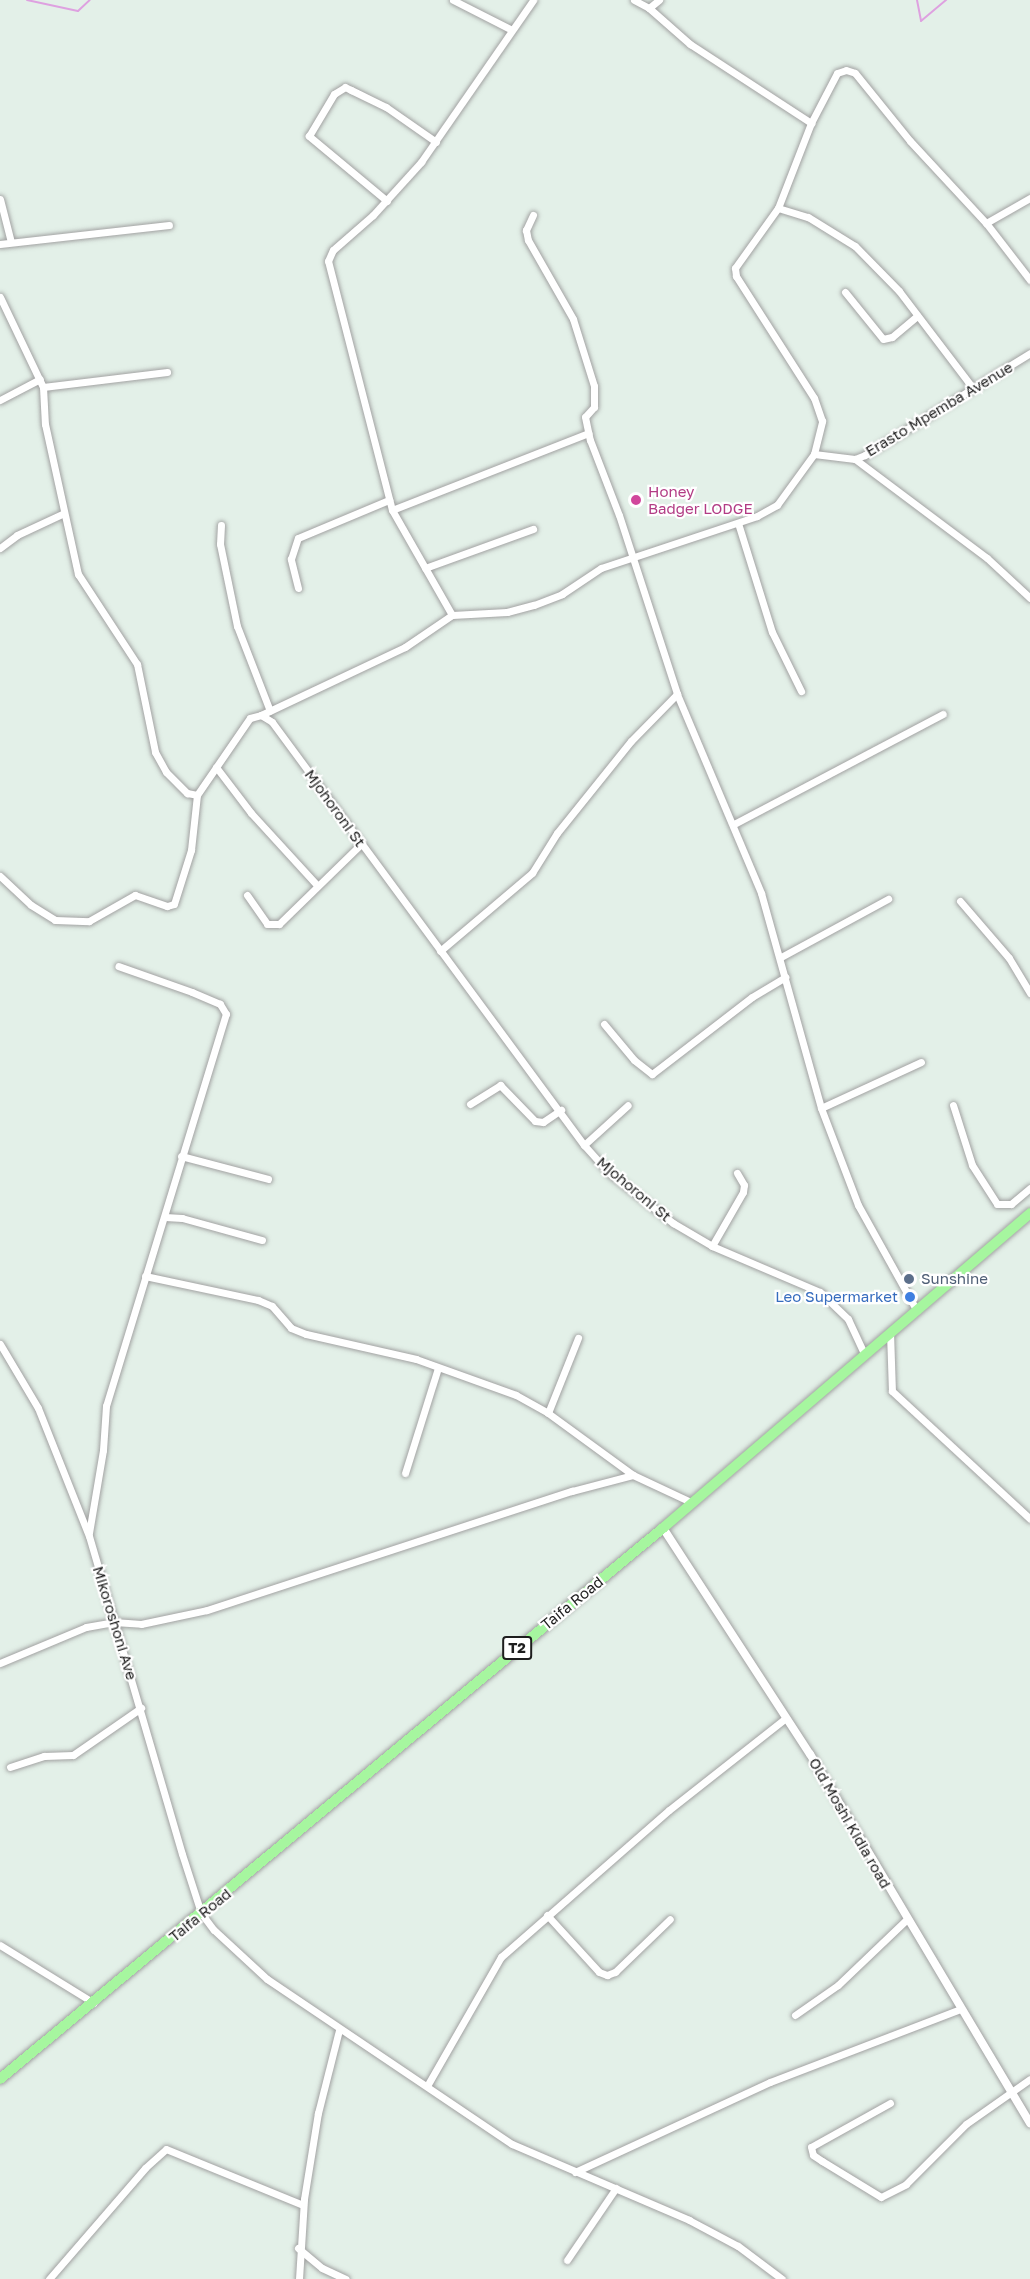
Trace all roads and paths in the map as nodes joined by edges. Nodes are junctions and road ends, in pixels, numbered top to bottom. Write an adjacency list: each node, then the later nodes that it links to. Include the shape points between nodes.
1 (453, 0): 6 (street)
2 (533, 0): 6 (street)
3 (634, 0): 5 (street)
4 (659, 0): 5 (street)
5 (649, 8): 7 (street, via 690,44)
6 (512, 30): 8 (street)
7 (811, 123): 12 (street); 14 (street, via 837,73 855,73 910,141)
8 (436, 142): 11 (street); 11 (street, via 386,107 345,87 334,94 309,136)
9 (1030, 198): 14 (street)
10 (0, 199): 16 (street)
11 (387, 201): 31 (street, via 333,250 328,261)
12 (778, 208): 21 (street, via 808,217 855,246); 29 (street, via 740,260 736,276 814,398 822,421)
13 (533, 215): 28 (street, via 526,230 528,240 573,319 594,386 594,407 585,417)
14 (986, 223): 18 (street)
15 (169, 225): 16 (street)
16 (11, 242): 17 (street)
17 (0, 244)
18 (1030, 280)
19 (845, 292): 21 (street, via 883,339 892,337)
20 (0, 297): 24 (street)
21 (917, 316): 26 (street)
22 (1030, 353): 26 (street, Erasto Mpemba Avenue)
23 (167, 372): 25 (street)
24 (40, 379): 25 (street); 27 (street)
25 (43, 387): 33 (street, via 45,424)
26 (973, 388): 30 (street, Erasto Mpemba Avenue)
27 (0, 400)
28 (588, 433): 32 (street); 38 (street, via 619,515)
29 (814, 454): 30 (street, Erasto Mpemba Avenue); 34 (street, via 777,505)
30 (855, 459): 41 (street, via 987,558)
31 (388, 500): 32 (street); 40 (street, via 298,538 291,559)
32 (392, 510): 39 (street)
33 (62, 514): 37 (street, via 17,535); 49 (street, via 78,574 137,664 155,752 166,772 187,793)
34 (738, 523): 38 (street); 43 (street, via 772,632)
35 (221, 525): 45 (street, via 220,544 237,626)
36 (533, 529): 39 (street)
37 (0, 548)
38 (630, 557): 42 (street, via 601,568 562,594 534,605 507,612); 44 (street)
39 (425, 568): 42 (street)
40 (298, 588)
41 (1030, 598)
42 (452, 615): 45 (street, via 405,647)
43 (801, 691)
44 (676, 694): 50 (street); 57 (street, via 631,741 557,833 532,873)
45 (270, 711): 47 (street)
46 (943, 714): 50 (street)
47 (261, 715): 48 (street, via 250,718); 51 (street, Mjohoroni St, via 272,722)
48 (216, 767): 49 (street); 53 (street, via 251,813)
49 (196, 795): 52 (street, via 190,850 174,904 167,906 135,895 89,921 55,921)
50 (734, 824): 58 (street)
51 (361, 844): 53 (street); 57 (street, Mjohoroni St)
52 (0, 876)
53 (316, 884): 54 (street, via 272,927)
54 (247, 895)
55 (888, 899): 58 (street)
56 (960, 901): 61 (street, via 1009,958)
57 (440, 951): 68 (street, Mjohoroni St)
58 (781, 957): 60 (street)
59 (118, 966): 70 (street, via 220,1004 226,1014)
60 (785, 978): 62 (street, via 752,997 652,1074 634,1060); 67 (street)
61 (1030, 993)
62 (604, 1024)
63 (921, 1062): 67 (street)
64 (470, 1104): 68 (street, via 500,1085 535,1121 543,1122)
65 (628, 1105): 69 (street)
66 (953, 1105): 73 (street, via 972,1165 997,1204 1011,1204)
67 (821, 1108): 79 (street, via 858,1205)
68 (561, 1110): 69 (street, Mjohoroni St)
69 (584, 1145): 77 (street, Mjohoroni St, via 637,1196)
70 (181, 1156): 72 (street); 75 (street)
71 (737, 1173): 77 (street, via 744,1185 743,1192)
72 (268, 1179)
73 (1030, 1188)
74 (1030, 1214): 79 (highway, Taifa Road / T2)
75 (165, 1217): 76 (street, via 183,1218); 78 (street)
76 (262, 1240)
77 (712, 1246): 83 (street, Mjohoroni St, via 819,1292 848,1319)
78 (146, 1276): 84 (street, via 258,1300 272,1306 291,1328 306,1334); 91 (street, via 106,1406)
79 (917, 1311): 80 (highway, Taifa Road / T2)
80 (890, 1332): 83 (highway, Taifa Road / T2); 89 (street, via 892,1390)
81 (578, 1338): 85 (street)
82 (0, 1344): 91 (street, Mikoroshoni Ave, via 38,1408)
83 (864, 1353): 88 (highway, Taifa Road / T2)
84 (438, 1368): 85 (street, via 516,1395); 86 (street)
85 (548, 1413): 87 (street)
86 (405, 1473)
87 (633, 1475): 88 (street); 92 (street, via 572,1491 207,1610 141,1624)
88 (691, 1503): 90 (highway, Taifa Road / T2)
89 (1030, 1519)
90 (663, 1528): 95 (street, Old Moshi Kidia road); 97 (highway, Taifa Road / T2)
91 (89, 1536): 92 (street, Mikoroshoni Ave)
92 (114, 1622): 93 (street, via 42,1642); 94 (street, Mikoroshoni Ave)
93 (0, 1663)
94 (141, 1708): 96 (street, via 73,1755 44,1756); 97 (street, Mikoroshoni Ave)
95 (786, 1718): 98 (street, via 669,1810); 100 (street, Old Moshi Kidia road)
96 (10, 1767)
97 (201, 1913): 102 (highway, Taifa Road / T2); 105 (street, via 231,1950)
98 (547, 1915): 99 (street, via 599,1972 607,1975 615,1972); 108 (street, via 501,1957)
99 (670, 1918)
100 (907, 1919): 103 (street, Old Moshi Kidia road); 104 (street, via 838,1985)
101 (0, 1945): 102 (street)
102 (94, 2003): 106 (highway, Taifa Road / T2)
103 (960, 2009): 109 (street, Old Moshi Kidia road); 112 (street, via 770,2082)
104 (795, 2015)
105 (339, 2030): 108 (street); 114 (street, via 318,2113)
106 (0, 2079)
107 (1030, 2079): 109 (street)
108 (427, 2085): 112 (street, via 512,2144)
109 (1013, 2092): 110 (street, via 966,2124 906,2184 881,2197 813,2155 811,2147); 111 (street, Old Moshi Kidia road)
110 (890, 2103)
111 (1030, 2123)
112 (575, 2172): 113 (street)
113 (615, 2188): 116 (street); 120 (street, via 738,2246)
114 (303, 2205): 115 (street); 117 (street, via 166,2150 145,2168)
115 (298, 2248): 118 (street); 119 (street, via 322,2268)
116 (567, 2260)
117 (49, 2279)
118 (299, 2279)
119 (346, 2279)
120 (782, 2279)

